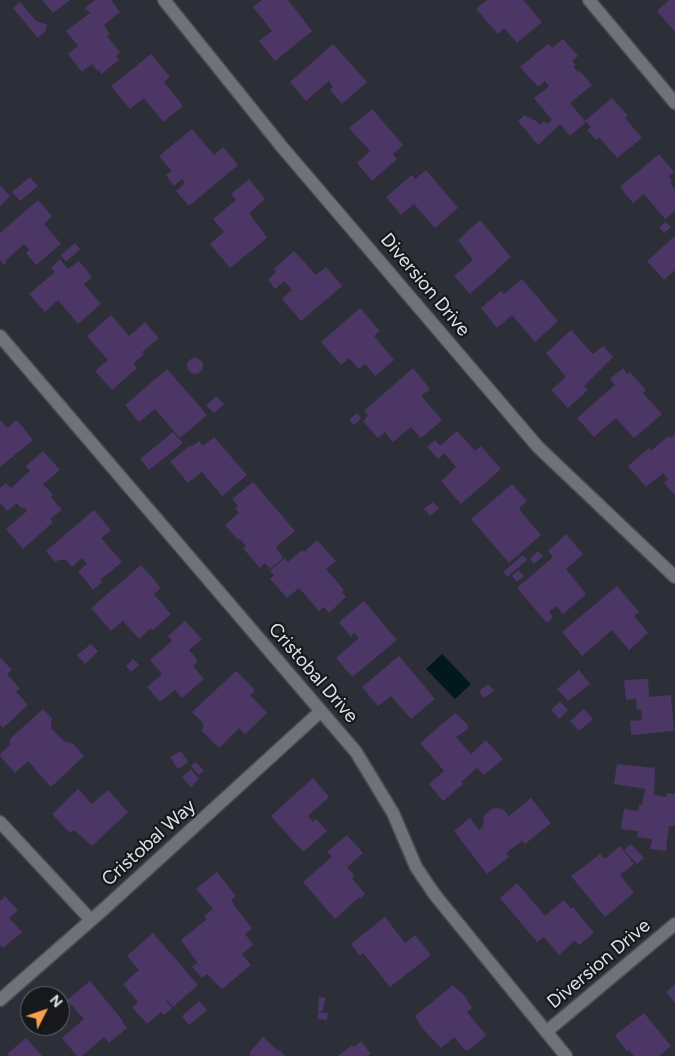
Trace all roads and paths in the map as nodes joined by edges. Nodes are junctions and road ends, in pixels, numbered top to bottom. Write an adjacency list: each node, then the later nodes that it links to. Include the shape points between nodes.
1 (164, 0): 5 (street, Diversion Drive, via 282,146 538,447)
2 (589, 0): 3 (street)
3 (675, 103)
4 (0, 336): 6 (street, Cristobal Drive)
5 (675, 577)
6 (321, 711): 8 (street, Cristobal Way); 11 (street, Cristobal Drive, via 356,752 393,813 416,867)
7 (0, 822): 8 (street)
8 (91, 920): 10 (street, Cristobal Way)
9 (675, 924): 11 (street, Diversion Drive)
10 (0, 1000)
11 (546, 1032): 12 (street, Cristobal Drive)
12 (566, 1056)

